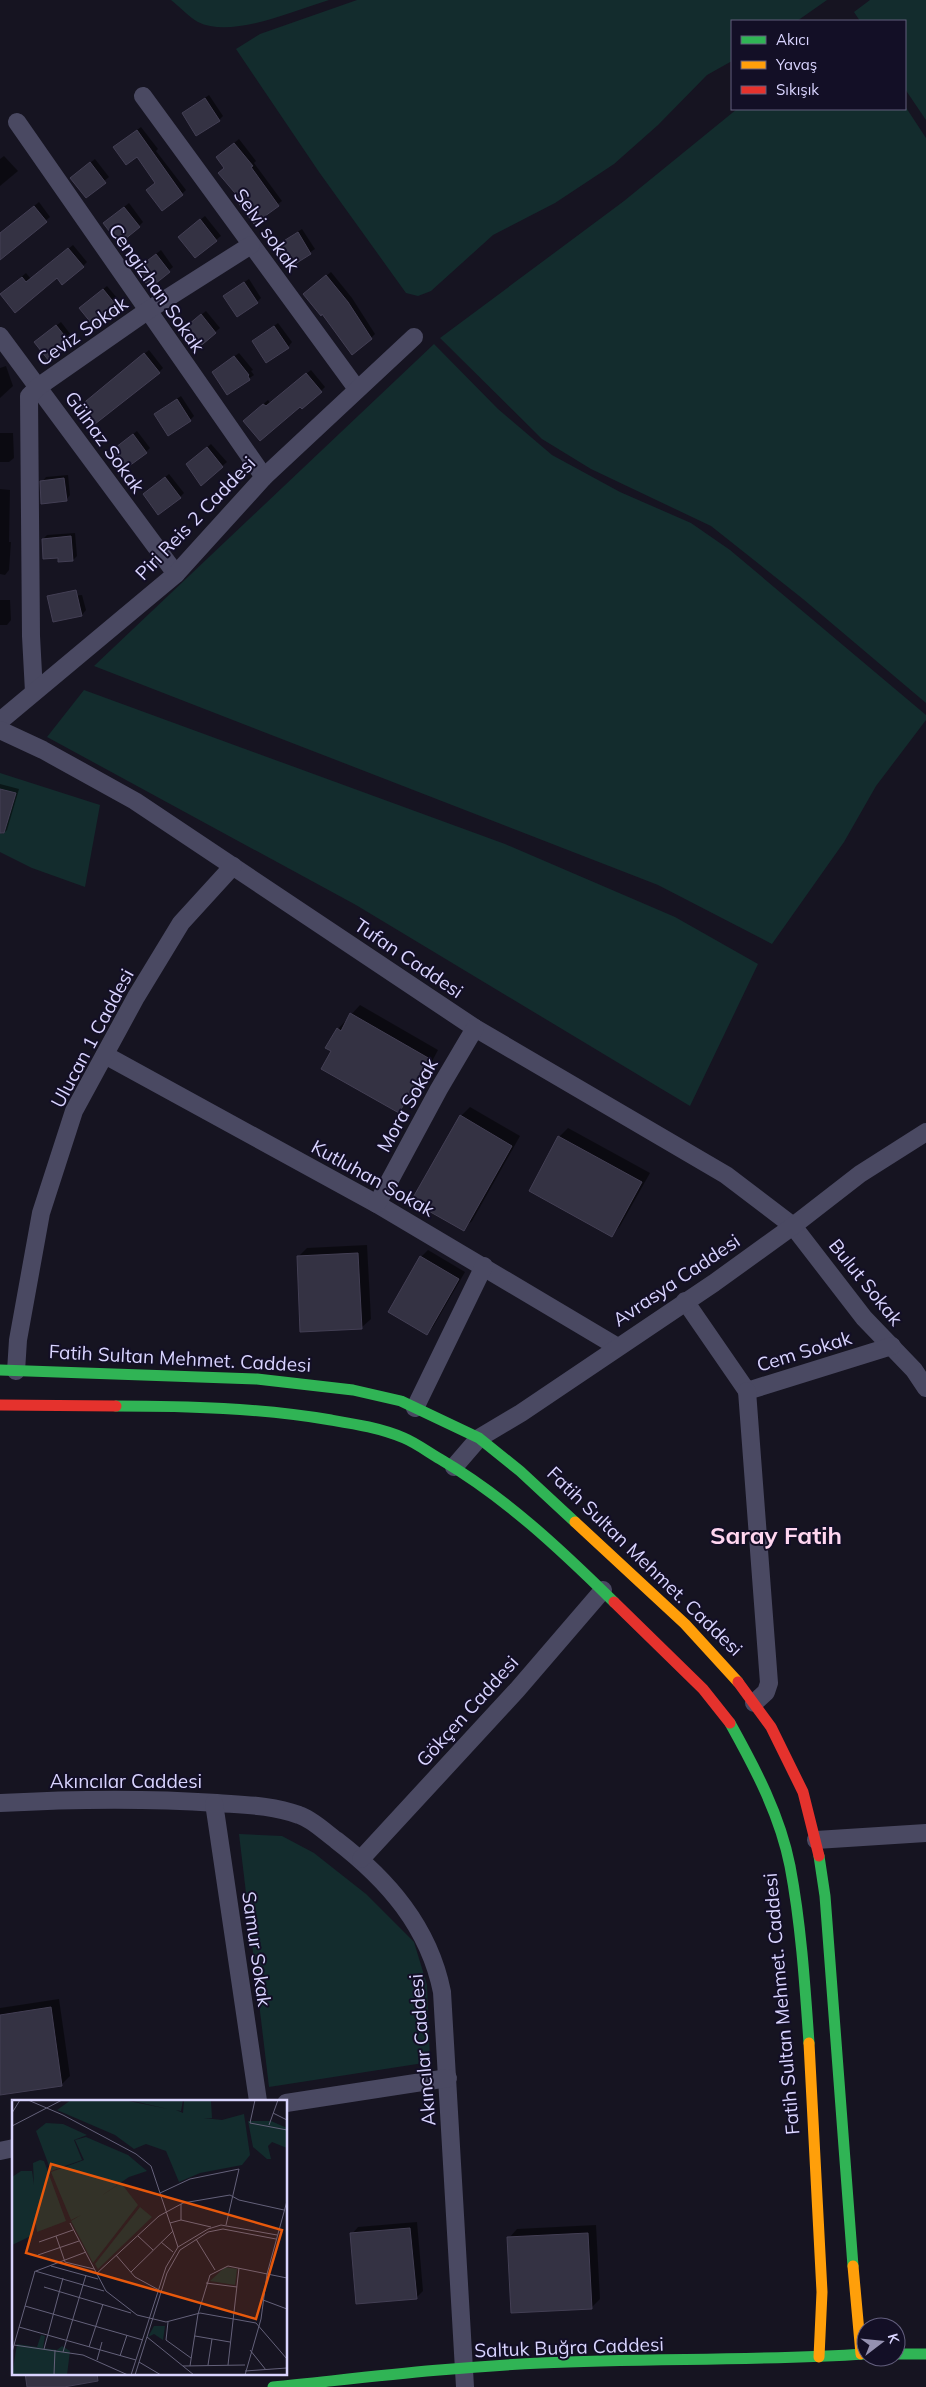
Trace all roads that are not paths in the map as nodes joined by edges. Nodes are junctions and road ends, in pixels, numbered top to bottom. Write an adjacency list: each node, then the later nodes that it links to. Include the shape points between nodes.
1 (143, 96): 3 (street, Selvi sokak)
2 (16, 122): 4 (street, Cengizhan Sokak)
3 (251, 245): 4 (street, Ceviz Sokak); 8 (street, Selvi sokak)
4 (147, 311): 7 (street, Ceviz Sokak); 9 (street, Cengizhan Sokak)
5 (0, 336): 7 (street, Gülnaz Sokak)
6 (414, 337): 8 (street, Piri Reis 2 Caddesi)
7 (38, 387): 10 (street, Gülnaz Sokak); 11 (street, via 29,396)
8 (356, 389): 9 (street, Piri Reis 2 Caddesi)
9 (264, 477): 10 (street, Piri Reis 2 Caddesi)
10 (176, 574): 11 (street, Piri Reis 2 Caddesi)
11 (34, 692): 12 (street, Piri Reis 2 Caddesi)
12 (0, 720)
13 (0, 730): 14 (street, Tufan Caddesi, via 135,801)
14 (233, 866): 15 (street, Tufan Caddesi); 16 (street, Ulucan 1 Caddesi, via 181,923)
15 (475, 1028): 18 (street, Mora Sokak); 19 (street, Tufan Caddesi, via 726,1175)
16 (105, 1055): 18 (street, Kutluhan Sokak); 24 (street, Ulucan 1 Caddesi, via 74,1111 41,1213 18,1340)
17 (926, 1132): 19 (street, Avrasya Caddesi, via 860,1174)
18 (377, 1204): 20 (street, Kutluhan Sokak)
19 (793, 1226): 21 (street, Avrasya Caddesi); 23 (street, Bulut Sokak, via 864,1318)
20 (484, 1266): 22 (street, Kutluhan Sokak); 28 (street)
21 (685, 1301): 22 (street, Avrasya Caddesi); 26 (street, Cem Sokak)
22 (616, 1346): 29 (street, Avrasya Caddesi, via 521,1413)
23 (892, 1346): 25 (street, Bulut Sokak); 26 (street, Cem Sokak)
24 (8, 1370): 28 (street, Fatih Sultan Mehmet. Caddesi, via 256,1379 353,1390 401,1401)
25 (926, 1388)
26 (747, 1391): 32 (street, via 769,1683 766,1692)
27 (0, 1405): 30 (street, Fatih Sultan Mehmet. Caddesi, via 198,1406 284,1412 371,1427 405,1438)
28 (415, 1408): 29 (street, Fatih Sultan Mehmet. Caddesi)
29 (479, 1438): 30 (street, Avrasya Caddesi); 32 (street, Fatih Sultan Mehmet. Caddesi, via 520,1471 685,1624)
30 (454, 1467): 31 (street, Fatih Sultan Mehmet. Caddesi, via 549,1539)
31 (603, 1590): 37 (street, Gökçen Caddesi, via 517,1690); 45 (street, Fatih Sultan Mehmet. Caddesi, via 703,1689 730,1723 759,1776 790,1865 808,2030 818,2196 822,2292)
32 (754, 1703): 36 (street, Fatih Sultan Mehmet. Caddesi, via 771,1727 803,1792)
33 (214, 1802): 34 (street, Akıncılar Caddesi, via 95,1800); 37 (street, Akıncılar Caddesi, via 272,1806 301,1815); 39 (street, Samur Sokak)
34 (0, 1804)
35 (926, 1833): 36 (street)
36 (816, 1840): 41 (street, Fatih Sultan Mehmet. Caddesi, via 826,1906)
37 (361, 1859): 38 (street, Akıncılar Caddesi, via 396,1896 422,1933 437,1966)
38 (448, 2078): 40 (street); 46 (street, Akıncılar Caddesi)
39 (258, 2100)
40 (288, 2103)
41 (858, 2317)
42 (856, 2354): 45 (street, Saltuk Buğra Caddesi)
43 (906, 2354): 44 (street)
44 (926, 2354)
45 (819, 2357): 46 (street, Saltuk Buğra Caddesi, via 541,2363)
46 (464, 2368): 47 (street, Saltuk Buğra Caddesi); 48 (street, Akıncılar Caddesi)
47 (273, 2387)
48 (465, 2387)

